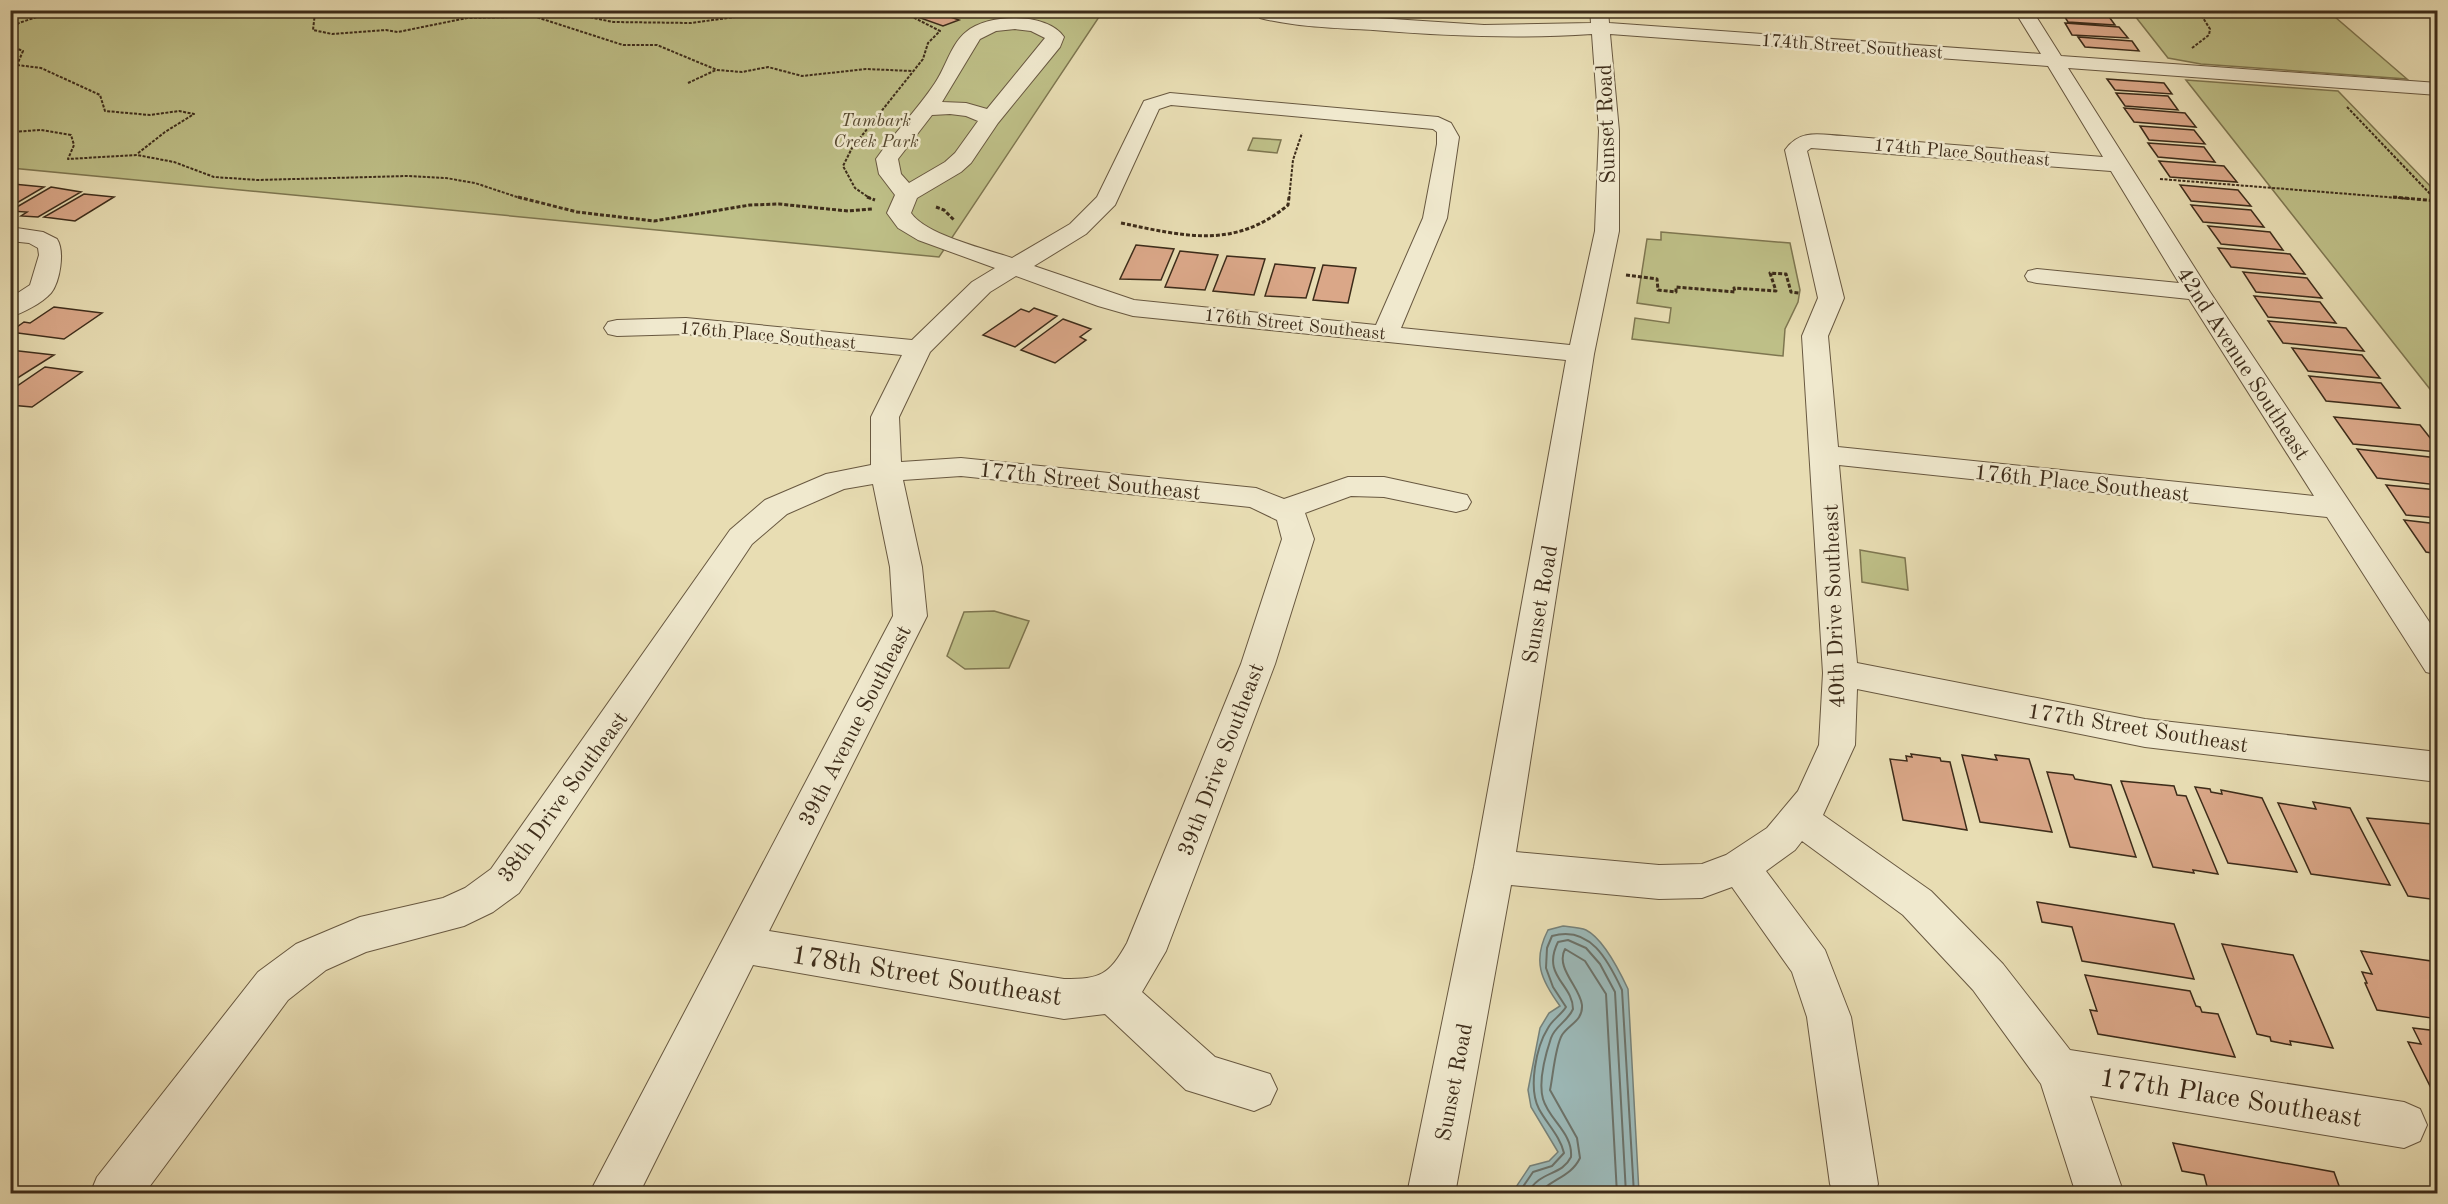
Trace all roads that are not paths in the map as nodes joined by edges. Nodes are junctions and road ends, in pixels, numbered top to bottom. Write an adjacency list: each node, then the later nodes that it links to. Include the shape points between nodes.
1 (1454, 10): 5 (street)
2 (2023, 10): 6 (street, 42nd Avenue Southeast)
3 (1265, 12): 5 (street, 174th Street Southeast, via 1291,19)
4 (1599, 19): 5 (street, 174th Street Southeast, via 1560,31); 6 (street, 174th Street Southeast, via 1741,29); 21 (street, Sunset Road, via 1609,131 1606,231)
5 (1451, 29)
6 (2056, 61): 7 (street, 174th Street Southeast); 10 (street, 42nd Avenue Southeast)
7 (2438, 89)
8 (924, 110): 9 (street, via 967,109); 9 (street, via 977,33 1011,24 1039,27 1051,33 1055,37 1053,42); 11 (street, via 887,159 886,170)
9 (990, 119): 11 (street, via 963,158)
10 (2122, 170): 15 (street, 42nd Avenue Southeast); 16 (street, 174th Place Southeast, via 1805,141 1796,150)
11 (907, 194): 13 (street, 176th Street Southeast, via 898,213 906,224)
12 (10, 234): 17 (street, via 34,237 49,244 51,255 41,289)
13 (1014, 268): 19 (street, 176th Street Southeast, via 1133,308); 19 (street, 39th Avenue Southeast, via 1078,229 1107,200 1151,105 1170,99 1438,123 1449,132 1435,219); 20 (street, 39th Avenue Southeast, via 981,287)
14 (2037, 276): 15 (street)
15 (2198, 292): 25 (street, 42nd Avenue Southeast)
16 (1831, 299): 22 (street, 40th Drive Southeast, via 1815,336)
17 (10, 309)
18 (617, 328): 20 (street, 176th Place Southeast, via 686,326)
19 (1385, 334): 21 (street, 176th Street Southeast)
20 (918, 349): 23 (street, 39th Avenue Southeast, via 885,417)
21 (1581, 354): 31 (street, Sunset Road)
22 (1826, 455): 25 (street, 176th Place Southeast); 28 (street, 40th Drive Southeast)
23 (886, 472): 26 (street, 177th Street Southeast, via 961,467 1044,474 1256,498); 33 (street, 39th Avenue Southeast, via 906,567 910,616); 39 (street, 38th Drive Southeast, via 837,481 776,507 741,537 505,881 450,914 360,935 321,952 273,986)
24 (1456, 502): 26 (street, via 1384,487 1348,486)
25 (2338, 508): 27 (street, 42nd Avenue Southeast)
26 (1287, 512): 34 (street, 39th Drive Southeast, via 1298,539 1258,663 1145,951 1133,974)
27 (2438, 663)
28 (1840, 673): 29 (street, 177th Street Southeast, via 2145,733); 30 (street, 40th Drive Southeast, via 1837,745 1812,800)
29 (2438, 767)
30 (1799, 818): 32 (street, 40th Drive Southeast, via 1781,839); 35 (street, via 1917,903 1988,977)
31 (1494, 867): 32 (street, 40th Drive Southeast, via 1659,882 1702,881); 41 (street, Sunset Road)
32 (1740, 867): 38 (street, via 1810,963 1829,1017)
33 (741, 945): 34 (street, 178th Street Southeast, via 1064,999 1094,999); 40 (street, 39th Avenue Southeast)
34 (1112, 992): 36 (street, via 1202,1075)
35 (2057, 1069): 37 (street, 177th Place Southeast); 42 (street)
36 (1254, 1089)
37 (2404, 1125)
38 (1854, 1184)
39 (114, 1194)
40 (613, 1194)
41 (1431, 1194)
42 (2100, 1194)

